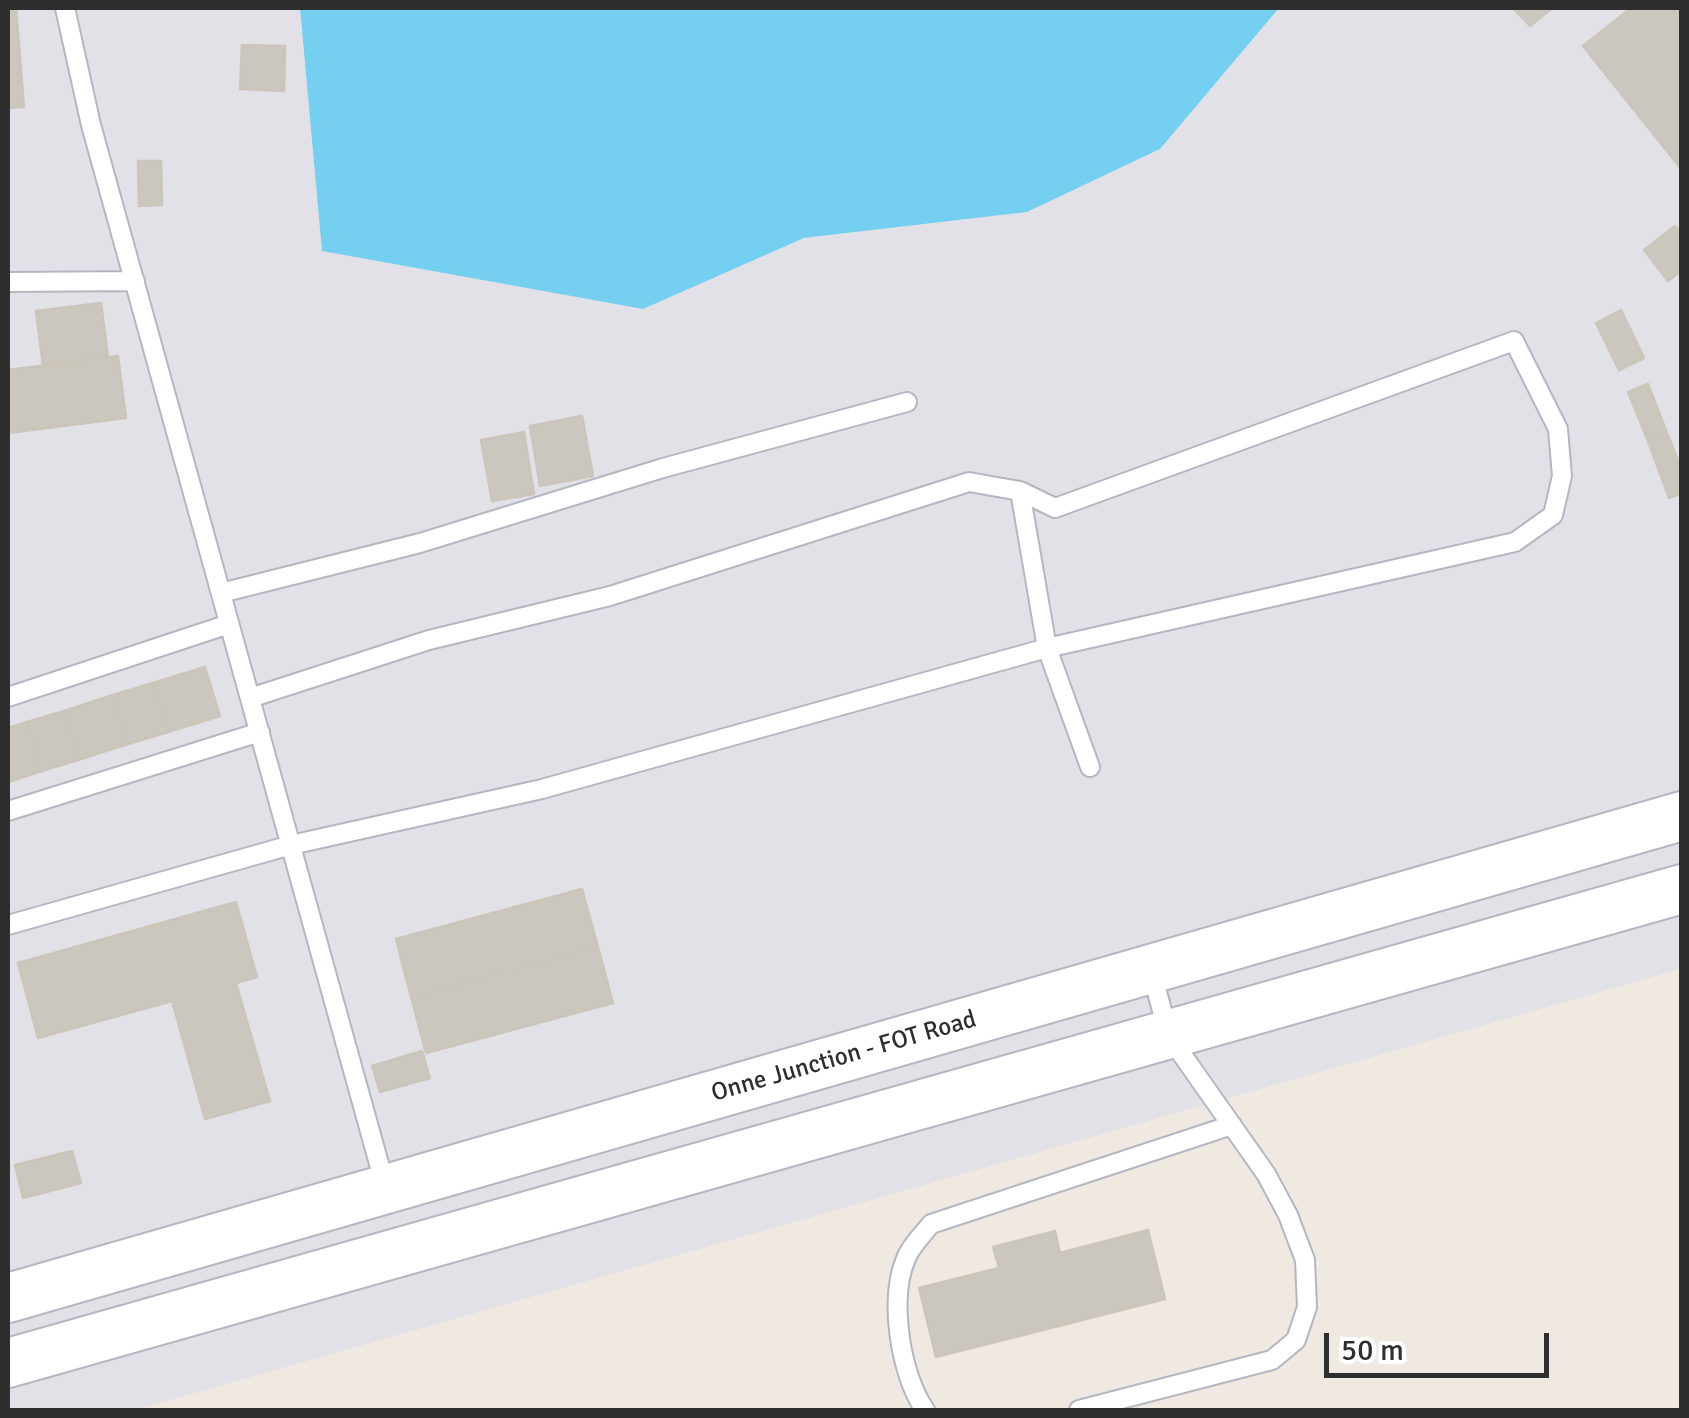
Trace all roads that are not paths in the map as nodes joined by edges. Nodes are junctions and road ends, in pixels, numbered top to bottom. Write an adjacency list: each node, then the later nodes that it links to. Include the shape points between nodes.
1 (65, 8): 3 (lane)
2 (8, 282): 3 (lane)
3 (134, 282): 6 (lane)
4 (907, 402): 6 (lane)
5 (1020, 490): 8 (lane); 8 (lane, via 1055,508 1514,340 1558,429 1562,476 1553,515 1516,542); 10 (lane, via 969,482 610,596 429,640)
6 (221, 593): 7 (lane)
7 (230, 624): 9 (lane); 10 (lane)
8 (1047, 648): 12 (lane); 15 (lane, via 542,790)
9 (8, 697)
10 (250, 698): 11 (lane)
11 (260, 732): 13 (lane); 15 (lane)
12 (1090, 767)
13 (8, 811)
14 (1682, 816): 18 (street, Onne Junction - FOT Road)
15 (291, 845): 17 (lane); 21 (lane)
16 (1682, 889): 19 (street)
17 (8, 925)
18 (1150, 968): 19 (lane); 21 (street, Onne Junction - FOT Road)
19 (1169, 1036): 20 (lane); 23 (street)
20 (1232, 1125): 24 (lane, via 931,1224 907,1257 899,1296 904,1362); 25 (lane, via 1266,1174 1305,1260 1307,1307 1296,1340 1272,1360)
21 (386, 1189): 22 (street, Onne Junction - FOT Road)
22 (8, 1298)
23 (8, 1363)
24 (925, 1410)
25 (1079, 1410)

